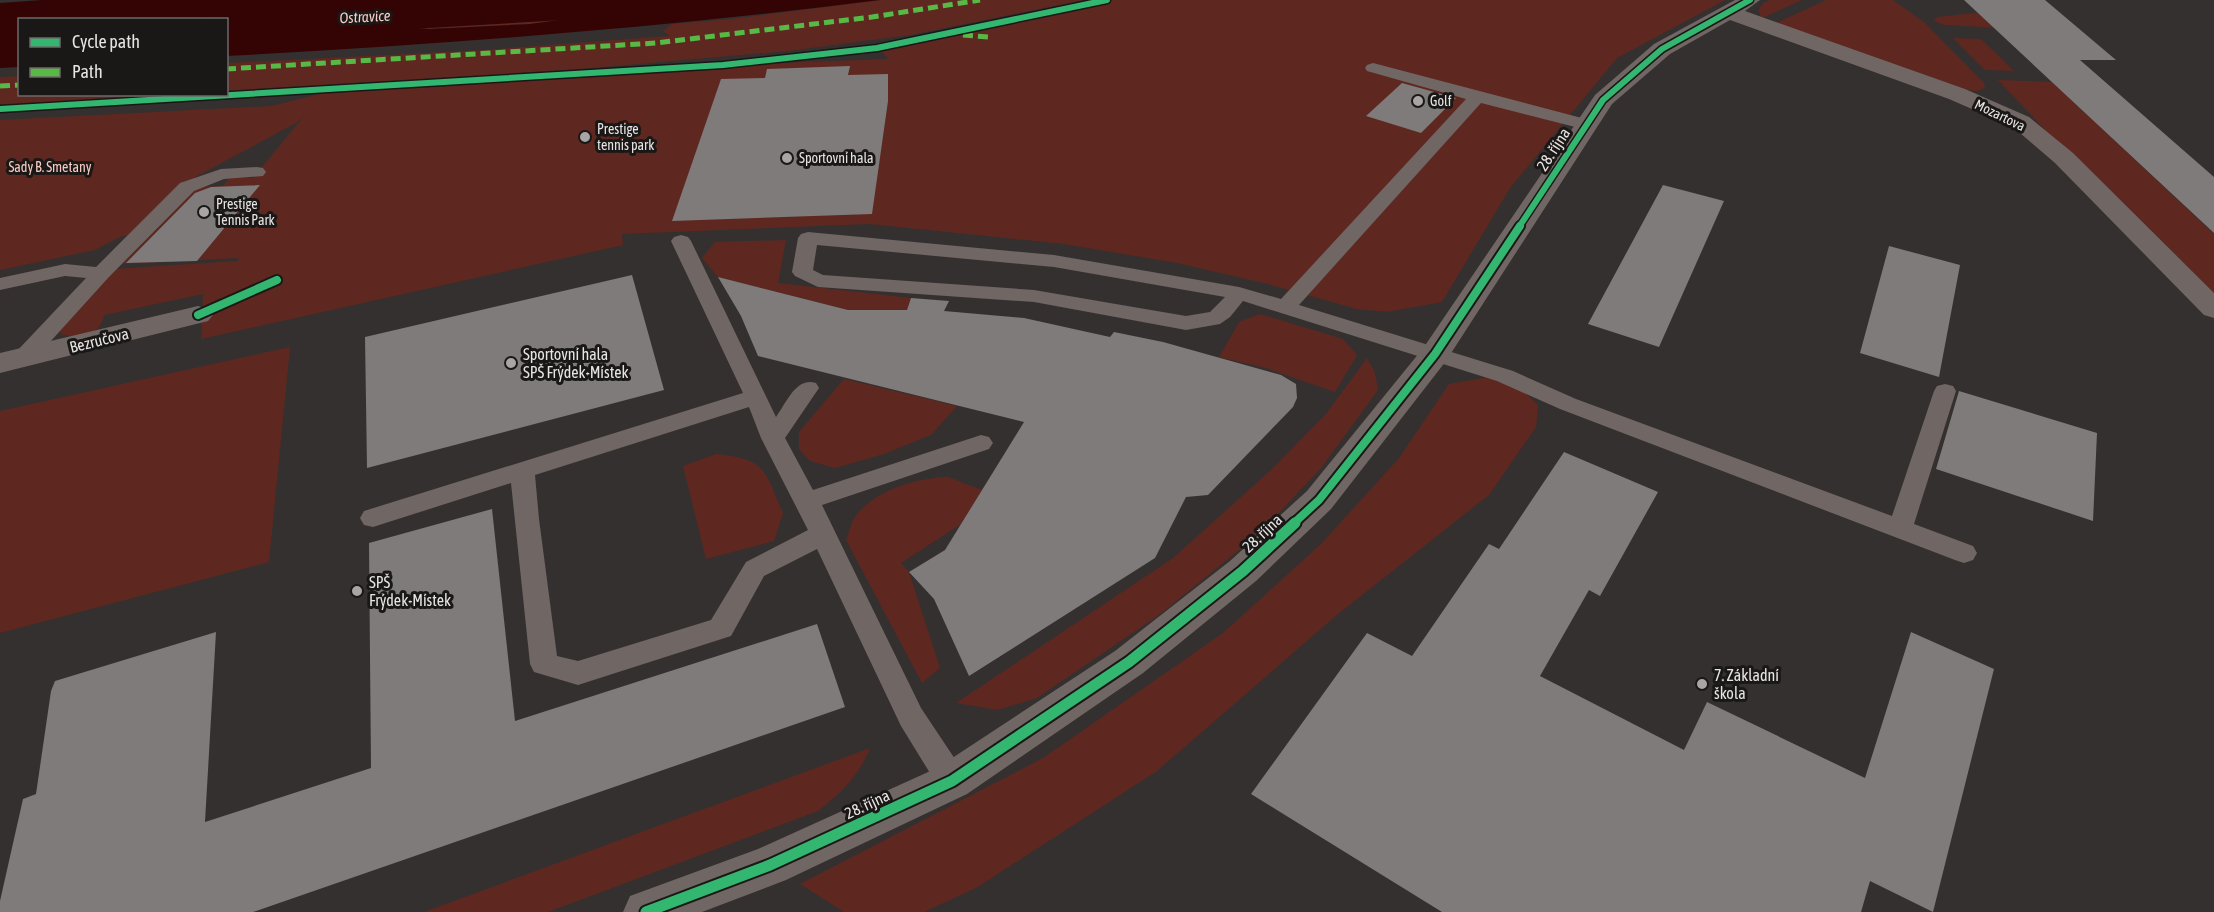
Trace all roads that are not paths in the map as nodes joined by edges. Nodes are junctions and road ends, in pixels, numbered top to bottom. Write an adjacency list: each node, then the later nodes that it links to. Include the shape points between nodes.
1 (1739, 6): 4 (street, 28. října, via 1662,49 1604,100); 11 (street, Mozartova, via 2021,122 2064,158)
2 (1373, 68): 3 (lane)
3 (1477, 97): 4 (lane); 10 (lane)
4 (1587, 124): 13 (street, 28. října)
5 (257, 172): 7 (lane, via 221,174 187,187)
6 (681, 241): 17 (lane)
7 (100, 274): 8 (lane, via 65,270); 14 (lane)
8 (0, 284)
9 (1239, 293): 9 (lane, via 1054,261 808,238 802,272 818,281 1034,296 1186,323 1208,322 1224,314); 10 (lane)
10 (1285, 307): 13 (lane)
11 (2214, 309)
12 (198, 315): 14 (street, Bezručova)
13 (1435, 354): 23 (lane, via 1505,376 1577,408); 26 (street, 28. října, via 1319,500 1243,571 1129,662)
14 (12, 360)
15 (808, 388): 18 (lane)
16 (1945, 391): 23 (lane)
17 (756, 397): 18 (lane); 20 (lane)
18 (773, 438): 21 (lane)
19 (981, 443): 21 (lane)
20 (523, 472): 22 (lane); 24 (lane, via 544,663 578,673 721,628 755,569)
21 (807, 501): 24 (lane)
22 (372, 518)
23 (1900, 529): 25 (lane)
24 (823, 534): 26 (lane, via 911,717)
25 (1964, 553)
26 (952, 781): 27 (street, 28. října, via 770,865)
27 (646, 912)

